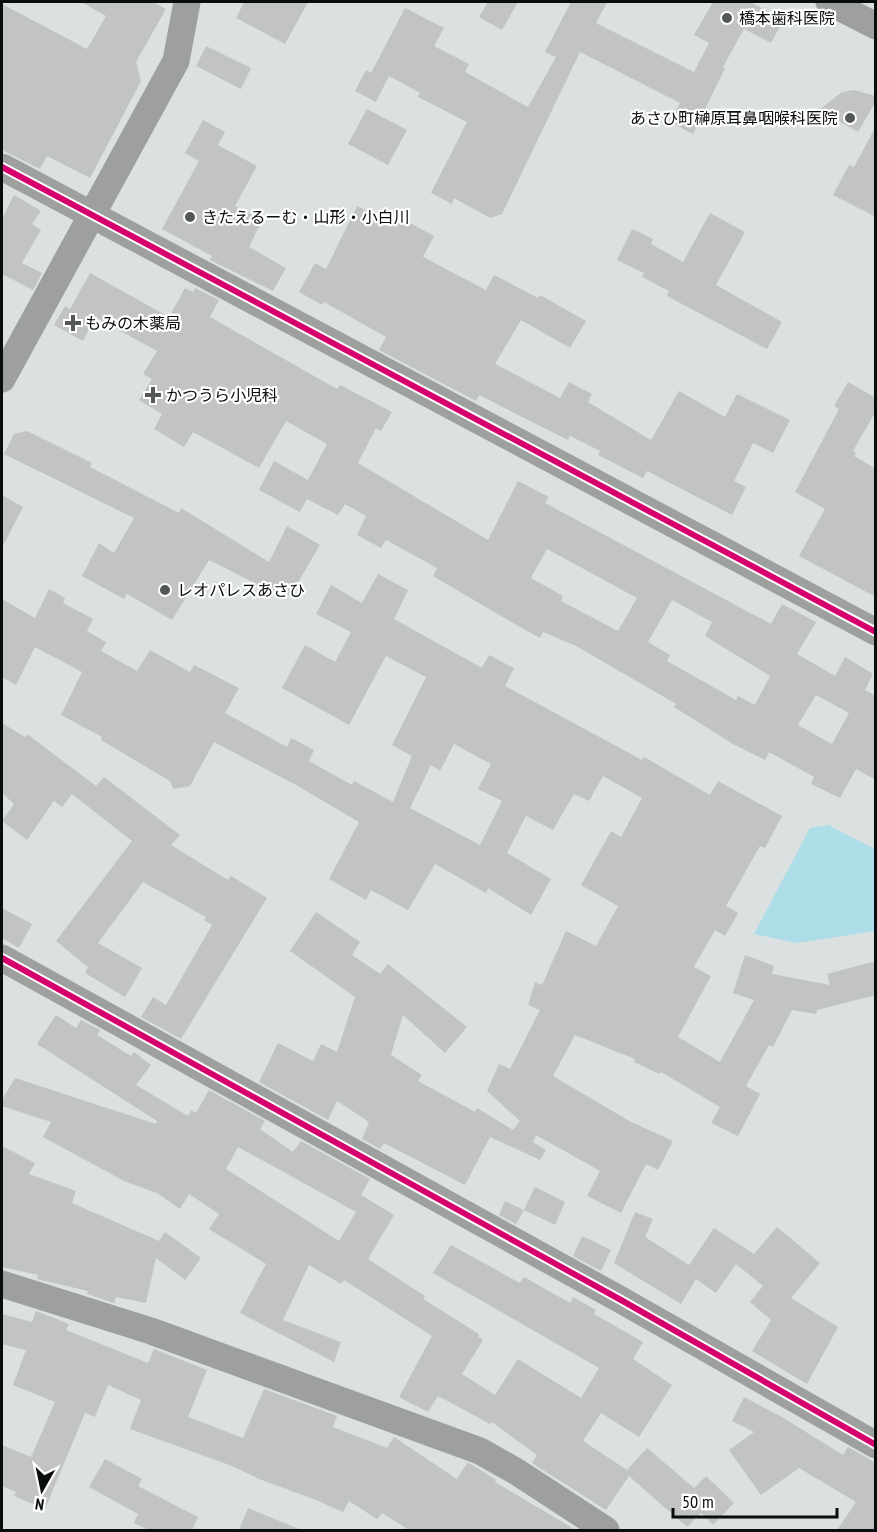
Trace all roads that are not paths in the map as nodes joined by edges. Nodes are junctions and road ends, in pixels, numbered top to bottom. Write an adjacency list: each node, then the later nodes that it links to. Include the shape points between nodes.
1 (187, 2): 5 (street, via 176,61)
2 (829, 2): 3 (street)
3 (876, 26)
4 (2, 167): 5 (street)
5 (92, 214): 6 (street); 7 (street)
6 (2, 379)
7 (876, 632)
8 (2, 958): 10 (street)
9 (2, 1284): 11 (street, via 152,1331 480,1451)
10 (876, 1445)
11 (606, 1530)

